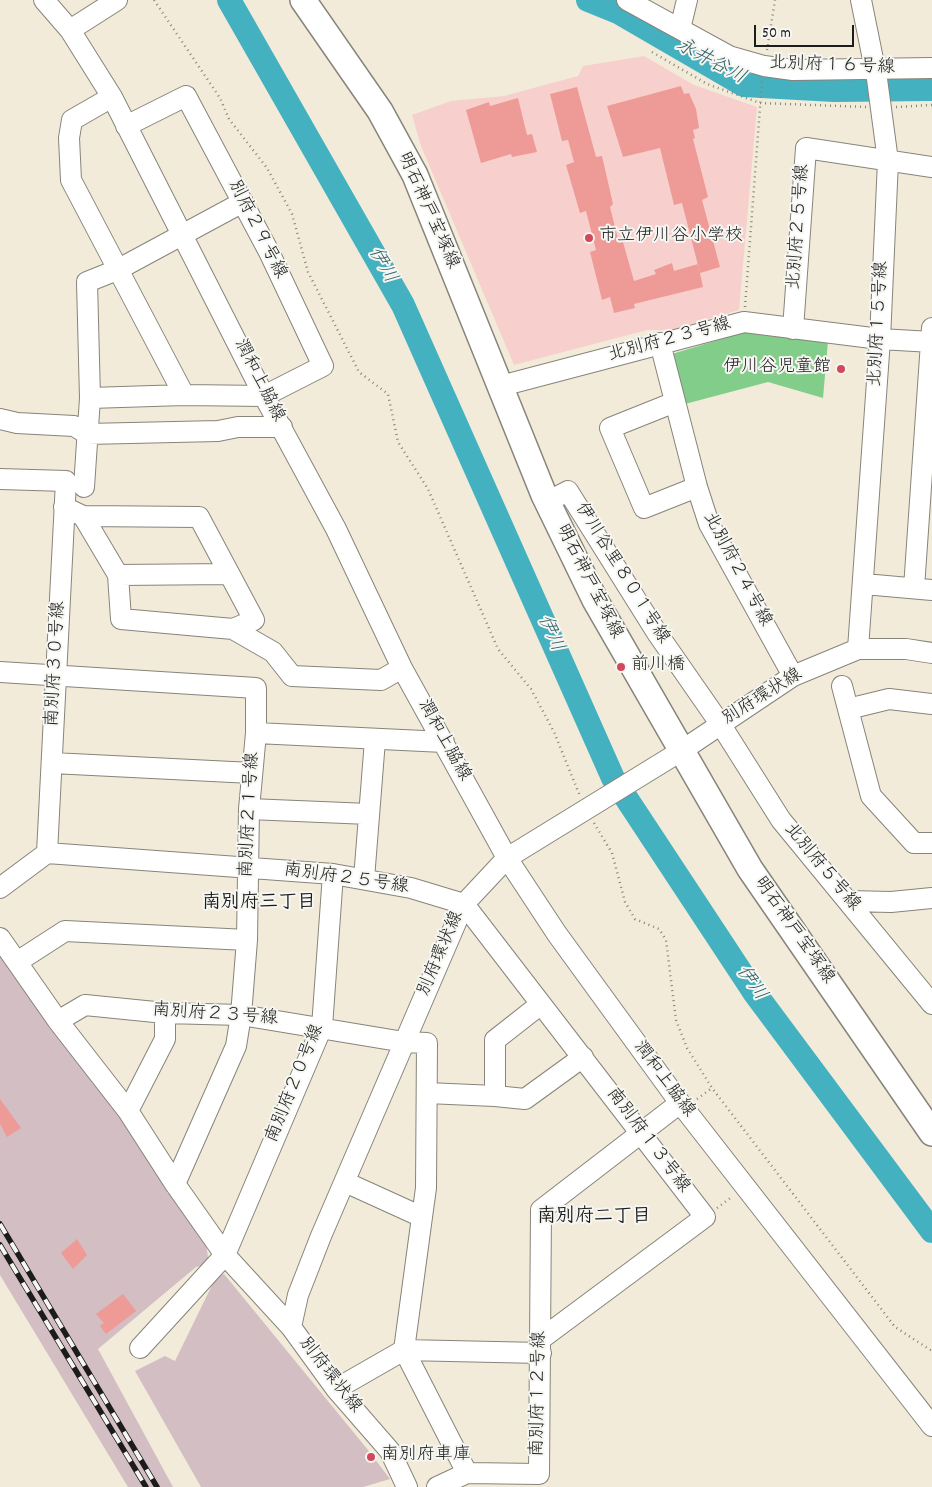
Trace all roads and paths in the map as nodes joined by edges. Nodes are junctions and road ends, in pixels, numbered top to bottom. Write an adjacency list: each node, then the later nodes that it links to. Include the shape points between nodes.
1 (44, 0): 10 (street, 潤和上脇線)
2 (118, 0): 10 (street)
3 (154, 0): 67 (path, via 220,98 229,119 267,168 292,214 308,272 359,372 388,394 398,442 428,488 498,649 531,689 554,732)
4 (303, 0): 31 (main road, 明石神戸宝塚線, via 380,111 415,175)
5 (626, 0): 9 (street, 北別府１６号線)
6 (687, 0): 9 (street)
7 (775, 0): 12 (path)
8 (861, 0): 14 (street, 北別府１５号線)
9 (680, 29): 12 (street, 北別府１６号線, via 729,56)
10 (70, 30): 15 (street, 潤和上脇線)
11 (652, 52): 16 (path, via 707,84)
12 (764, 66): 14 (street, 北別府１６号線); 16 (path)
13 (932, 68): 14 (street, 北別府１６号線)
14 (876, 75): 17 (street, 北別府１５号線)
15 (112, 97): 19 (street, 潤和上脇線); 24 (street, via 72,120 69,138 71,180)
16 (760, 103): 17 (path); 25 (path)
17 (881, 105): 18 (path); 20 (street, 北別府１５号線)
18 (932, 105)
19 (126, 126): 22 (street, 別府２９号線, via 186,96); 23 (street, 潤和上脇線)
20 (888, 161): 21 (street); 27 (street, 北別府２５号線, via 806,148); 28 (street, 北別府１５号線)
21 (932, 167)
22 (243, 202): 23 (street); 33 (street, 別府２９号線, via 323,366)
23 (183, 235): 24 (street); 33 (street, 潤和上脇線)
24 (117, 270): 32 (street); 34 (street, via 87,282)
25 (744, 322): 27 (street, 北別府２３号線); 30 (street, 北別府２３号線)
26 (932, 328): 29 (street)
27 (793, 329): 28 (street, 北別府２３号線)
28 (880, 339): 29 (street, 北別府２３号線); 47 (street, 北別府１５号線)
29 (932, 342): 48 (street)
30 (660, 343): 31 (street, 北別府２３号線); 35 (street, 北別府２４号線)
31 (501, 386): 42 (main road, 明石神戸宝塚線)
32 (184, 395): 33 (street); 34 (street)
33 (264, 396): 37 (street, 潤和上脇線)
34 (90, 398): 38 (street)
35 (675, 402): 41 (street, 北別府２４号線); 41 (street, via 610,428 644,508)
36 (0, 419): 38 (street, via 74,426)
37 (282, 427): 38 (street); 52 (street, 潤和上脇線, via 336,529)
38 (88, 434): 40 (street)
39 (0, 479): 43 (street, 南別府３０号線, via 66,481)
40 (84, 487)
41 (697, 487): 55 (street, 北別府２４号線, via 709,524)
42 (547, 502): 59 (street, 伊川谷里８０１号線, via 568,491 657,632); 63 (main road, 明石神戸宝塚線)
43 (64, 507): 44 (street); 54 (street, 南別府３０号線)
44 (83, 516): 45 (street, via 199,517); 46 (street)
45 (229, 574): 46 (street); 49 (street, via 254,620)
46 (118, 575): 49 (street, via 121,619)
47 (864, 584): 48 (street); 50 (street, 北別府１５号線)
48 (923, 589)
49 (233, 629): 52 (street, via 273,652 292,676 380,680)
50 (858, 649): 51 (street, 別府環状線); 55 (street, 別府環状線)
51 (932, 653)
52 (402, 668): 62 (street, 潤和上脇線)
53 (0, 672): 54 (street, 南別府２１号線)
54 (56, 675): 60 (street, 南別府２１号線, via 256,688); 64 (street, 南別府３０号線)
55 (793, 676): 59 (street, 別府環状線)
56 (842, 686): 58 (street)
57 (932, 704): 58 (street, via 889,699)
58 (848, 709): 69 (street, via 871,796 914,843)
59 (721, 725): 63 (street, 別府環状線); 77 (street, 北別府５号線, via 781,820)
60 (256, 733): 61 (street); 65 (street, 南別府２１号線)
61 (376, 740): 62 (street); 68 (street)
62 (444, 742): 71 (street, 潤和上脇線)
63 (675, 754): 67 (street, 別府環状線); 95 (main road, 明石神戸宝塚線)
64 (52, 762): 65 (street); 70 (street, 南別府３０号線)
65 (252, 773): 66 (street, 南別府２１号線)
66 (249, 809): 68 (street); 72 (street, 南別府２１号線)
67 (585, 809): 71 (street, 別府環状線); 106 (path, via 612,853 625,902 635,919 659,929 666,940 676,1020 712,1088 895,1327)
68 (369, 814): 74 (street)
69 (932, 843)
70 (47, 853): 72 (street, 南別府２５号線); 75 (street)
71 (507, 858): 78 (street, 別府環状線); 92 (street, 潤和上脇線)
72 (248, 867): 73 (street, 南別府２５号線); 80 (street, 南別府２１号線)
73 (333, 874): 74 (street, 南別府２５号線); 87 (street, 南別府２０号線)
74 (364, 879): 78 (street, 南別府２５号線, via 411,888)
75 (0, 888)
76 (932, 898): 77 (street, via 891,902)
77 (849, 901): 83 (street, 北別府５号線)
78 (464, 904): 82 (street, 南別府１３号線); 88 (street, 別府環状線)
79 (0, 938): 81 (street)
80 (247, 940): 81 (street, via 64,931); 85 (street, 南別府２１号線)
81 (17, 962): 86 (street)
82 (541, 1004): 89 (street, 南別府１３号線); 91 (street, via 495,1040)
83 (932, 1004)
84 (164, 1013): 85 (street, 南別府２３号線); 86 (street, 南別府２３号線, via 85,1005); 93 (street, via 165,1039)
85 (241, 1014): 87 (street, 南別府２３号線); 97 (street, 南別府２１号線, via 236,1046)
86 (58, 1021): 93 (street)
87 (322, 1027): 88 (street, 南別府２３号線); 101 (street, 南別府２０号線)
88 (404, 1042): 90 (street, 南別府２３号線, via 427,1043); 96 (street, 別府環状線)
89 (583, 1057): 91 (street, via 525,1099); 94 (street, 南別府１３号線)
90 (427, 1093): 91 (street); 99 (street, via 426,1188)
91 (495, 1096)
92 (680, 1103): 94 (street, 南別府１２号線); 98 (street, 潤和上脇線)
93 (128, 1111): 97 (street)
94 (640, 1133): 100 (street, 南別府１３号線); 103 (street, 南別府１２号線, via 542,1210)
95 (932, 1133)
96 (345, 1182): 99 (street); 102 (street, 別府環状線, via 298,1295)
97 (174, 1184): 101 (street)
98 (746, 1186): 100 (path); 108 (street, 潤和上脇線)
99 (422, 1217): 105 (street)
100 (705, 1217): 103 (street)
101 (225, 1255): 102 (street); 104 (street, 南別府２０号線)
102 (292, 1327): 107 (street, 別府環状線)
103 (541, 1346): 105 (street); 109 (street, 南別府１２号線, via 539,1474)
104 (140, 1348)
105 (404, 1350): 107 (street); 109 (street)
106 (932, 1350)
107 (336, 1389): 110 (street, 別府環状線, via 390,1451)
108 (932, 1426)
109 (467, 1472): 111 (street)
110 (407, 1487)
111 (437, 1487)

